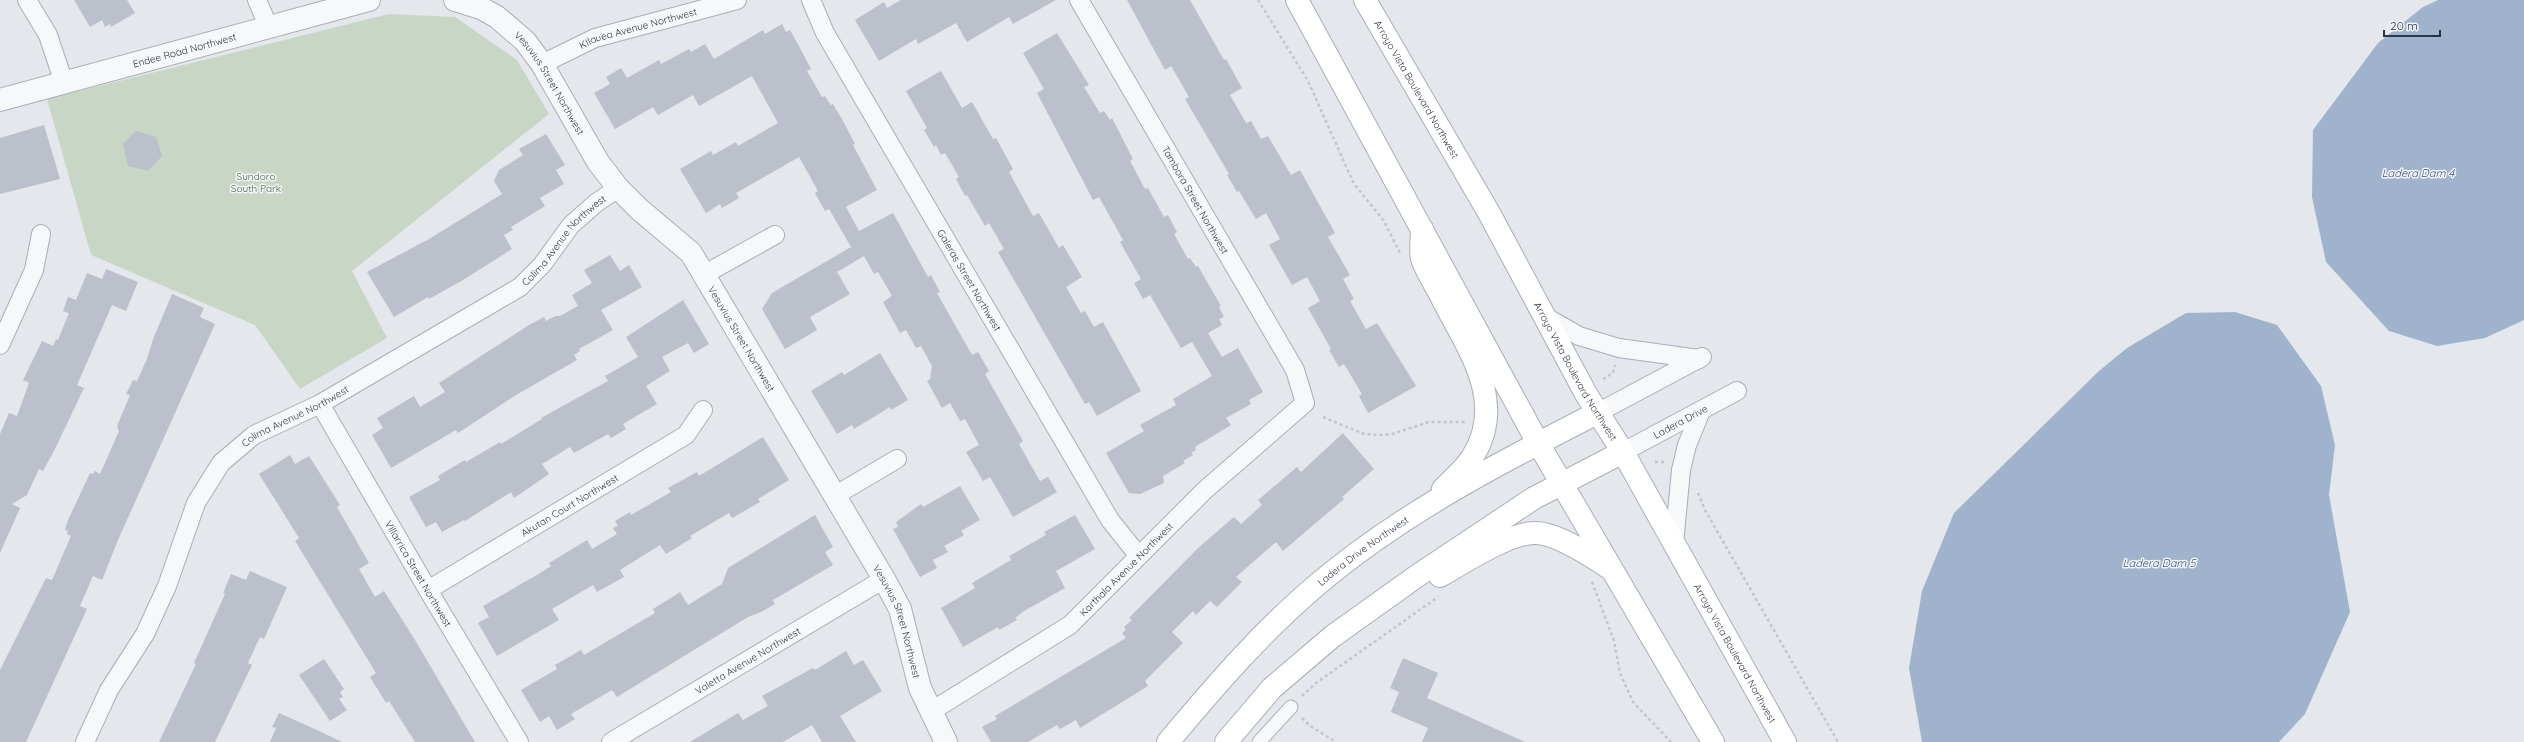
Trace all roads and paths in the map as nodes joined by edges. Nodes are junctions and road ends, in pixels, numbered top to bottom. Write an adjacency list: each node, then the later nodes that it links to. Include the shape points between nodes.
1 (27, 0): 13 (street, via 48,36)
2 (258, 0): 11 (street)
3 (369, 0): 11 (street, Endee Road Northwest)
4 (455, 0): 12 (street, Vesuvius Street Northwest, via 480,8 511,27)
5 (737, 0): 12 (street, KIlauea Avenue Northwest, via 595,38)
6 (811, 0): 41 (street, Galeras Street Northwest, via 825,33 1102,506)
7 (1079, 0): 26 (street, Tambora Street Northwest, via 1294,370)
8 (1258, 0): 19 (path, via 1308,81 1354,184 1384,221)
9 (1297, 0): 16 (main road)
10 (1365, 0): 21 (main road, Arroyo Vista Boulevard Northwest, via 1489,213)
11 (269, 28): 13 (street, Endee Road Northwest)
12 (542, 64): 15 (street, Vesuvius Street Northwest, via 598,162)
13 (64, 83): 14 (street, Endee Road Northwest)
14 (0, 100)
15 (618, 188): 20 (street, Vesuvius Street Northwest, via 691,253); 27 (street, Colima Avenue Northwest, via 596,203 572,225 542,265 520,287)
16 (1422, 225): 33 (main road); 39 (main road, via 1422,258 1483,380 1486,417 1481,439 1473,456)
17 (41, 234): 22 (street, via 34,270)
18 (775, 235): 20 (street)
19 (1402, 255)
20 (705, 274): 38 (street, Vesuvius Street Northwest)
21 (1544, 316): 30 (main road, Arroyo Vista Boulevard Northwest, via 1586,394); 30 (street, via 1579,336 1618,348 1703,356)
22 (0, 345)
23 (1616, 361): 24 (path, via 1613,373)
24 (1603, 379)
25 (1738, 391): 29 (street, Ladera Drive)
26 (1305, 403): 41 (street, Karthala Avenue Northwest, via 1205,490)
27 (320, 404): 45 (street, Villarrica Street Northwest); 50 (street, Colima Avenue Northwest, via 254,435 221,463 196,503 167,586 145,634 109,690)
28 (703, 410): 45 (street, Akutan Court Northwest, via 686,435)
29 (1701, 411): 34 (street, Ladera Drive); 40 (street, via 1687,445 1681,470)
30 (1599, 412): 33 (main road, Ladera Drive Northwest); 34 (main road, Arroyo Vista Boulevard Northwest)
31 (1323, 417): 32 (path, via 1364,434 1379,435 1392,434 1429,422)
32 (1472, 422)
33 (1538, 443): 36 (main road); 39 (main road, Ladera Drive Northwest)
34 (1623, 452): 36 (main road); 40 (main road, Arroyo Vista Boulevard Northwest)
35 (897, 458): 38 (street)
36 (1564, 483): 42 (main road); 47 (main road, via 1534,498)
37 (1698, 489): 61 (path, via 1705,510)
38 (836, 495): 43 (street, Vesuvius Street Northwest)
39 (1427, 506): 54 (main road, Ladera Drive Northwest, via 1356,554 1286,612 1249,648)
40 (1674, 544): 60 (main road, Arroyo Vista Boulevard Northwest)
41 (1138, 555): 49 (street, Karthala Avenue Northwest, via 1070,625)
42 (1614, 571): 47 (main road, via 1568,542 1534,533 1497,544 1420,588); 59 (main road)
43 (884, 579): 49 (street, Vesuvius Street Northwest, via 900,609 920,688); 52 (street, Valetta Avenue Northwest)
44 (1592, 581): 58 (path, via 1614,641 1620,673 1633,702)
45 (428, 590): 51 (street, Villarrica Street Northwest)
46 (1444, 593): 48 (path, via 1316,683)
47 (1389, 596): 55 (main road, via 1332,636 1272,688)
48 (1291, 707): 56 (street); 57 (path, via 1310,726)
49 (930, 712): 53 (street, Vesuvius Street Northwest)
50 (85, 742)
51 (519, 742)
52 (611, 742)
53 (946, 742)
54 (1168, 742)
55 (1226, 742)
56 (1259, 742)
57 (1336, 742)
58 (1671, 742)
59 (1713, 742)
60 (1786, 742)
61 (1838, 742)

